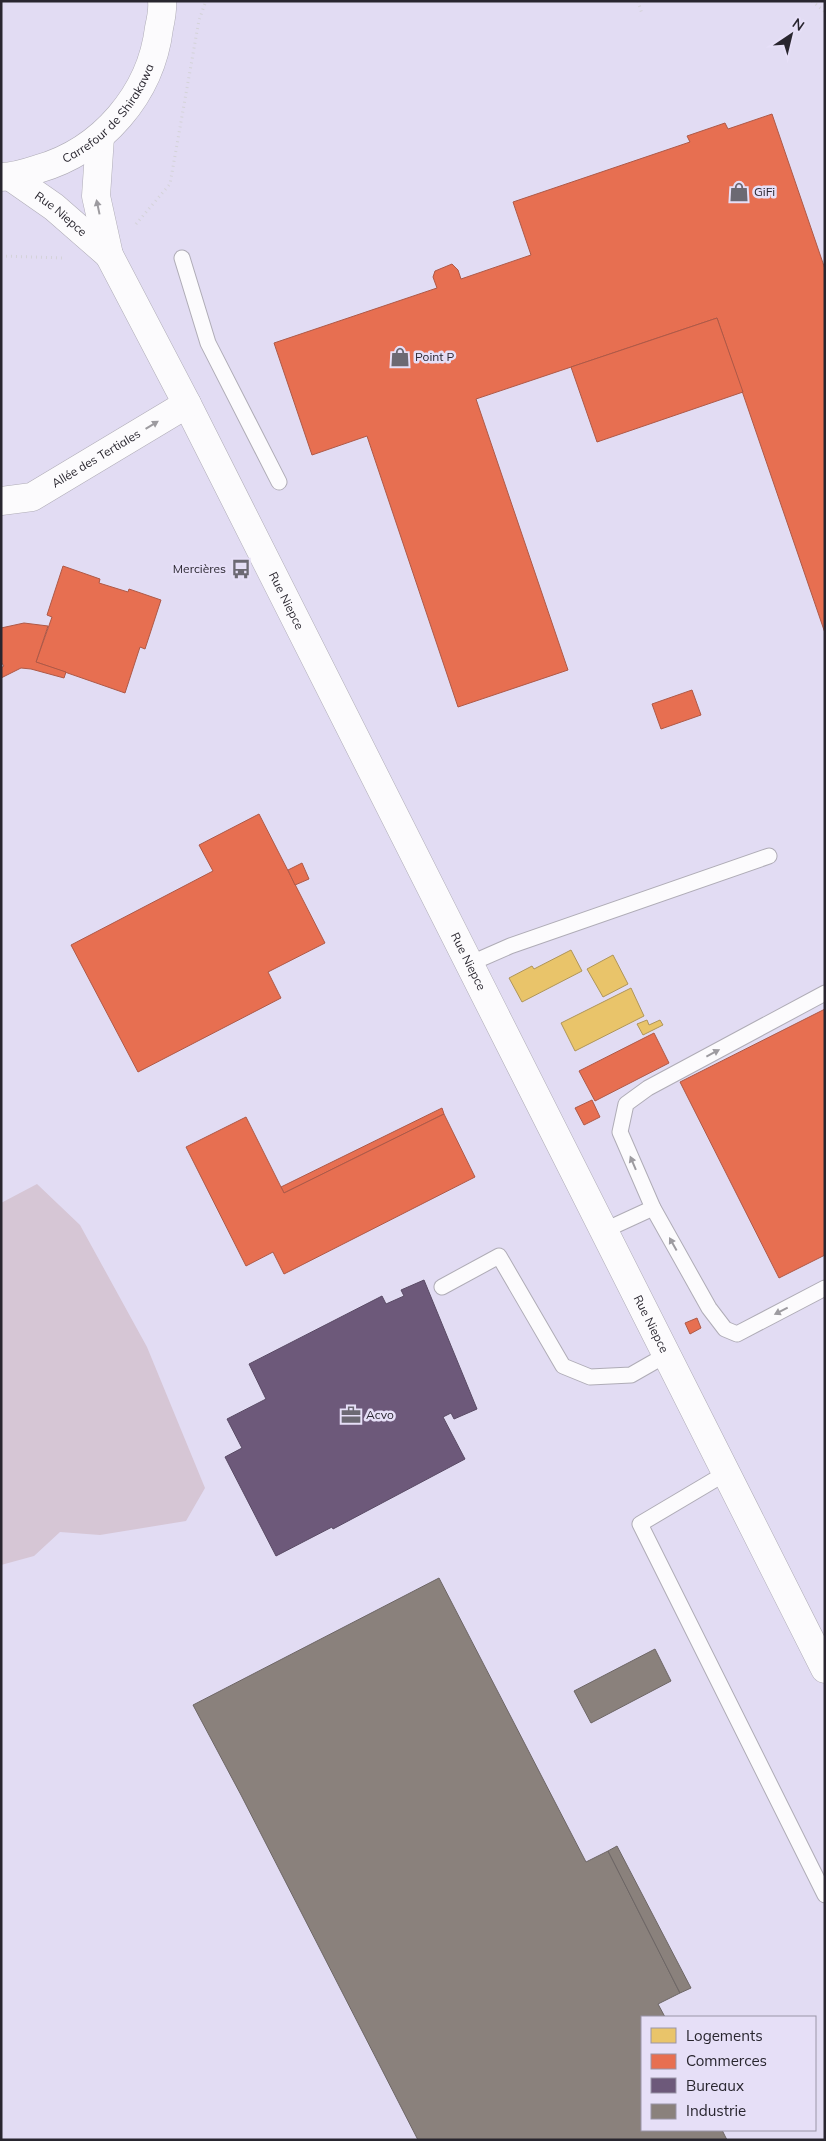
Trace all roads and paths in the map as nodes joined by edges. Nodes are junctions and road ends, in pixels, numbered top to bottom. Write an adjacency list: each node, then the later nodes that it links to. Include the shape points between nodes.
1 (206, 1): 9 (path, via 199,20 170,184)
2 (638, 1): 6 (path)
3 (812, 1): 5 (path)
4 (163, 3): 7 (street, Carrefour de Shirakawa, via 158,43 146,78 126,110)
5 (825, 12)
6 (642, 14)
7 (100, 137): 8 (street, Carrefour de Shirakawa, via 59,163); 9 (street, Rue Niepce, one-way to 7, via 96,196)
8 (6, 177): 9 (street, Rue Niepce, via 54,207)
9 (109, 255): 10 (path, via 68,258); 12 (street, Rue Niepce)
10 (1, 256)
11 (182, 258): 13 (lane, via 208,343)
12 (187, 404): 14 (street, Allée des Tertiales, one-way to 12, via 32,497); 16 (street, Rue Niepce)
13 (279, 482)
14 (1, 501)
15 (769, 856): 16 (lane, via 510,946)
16 (469, 964): 19 (street, Rue Niepce)
17 (825, 993): 18 (lane, one-way to 17, via 620,1132 626,1104 648,1088)
18 (652, 1208): 19 (lane); 21 (lane, one-way to 18, via 736,1334 725,1329 708,1308)
19 (603, 1231): 22 (street, Rue Niepce)
20 (442, 1287): 22 (lane, via 499,1256 563,1366 590,1377 631,1375)
21 (825, 1288)
22 (666, 1355): 23 (street, Rue Niepce)
23 (726, 1473): 24 (street, Rue Niepce); 25 (lane, via 640,1524)
24 (824, 1664)
25 (825, 1895)

